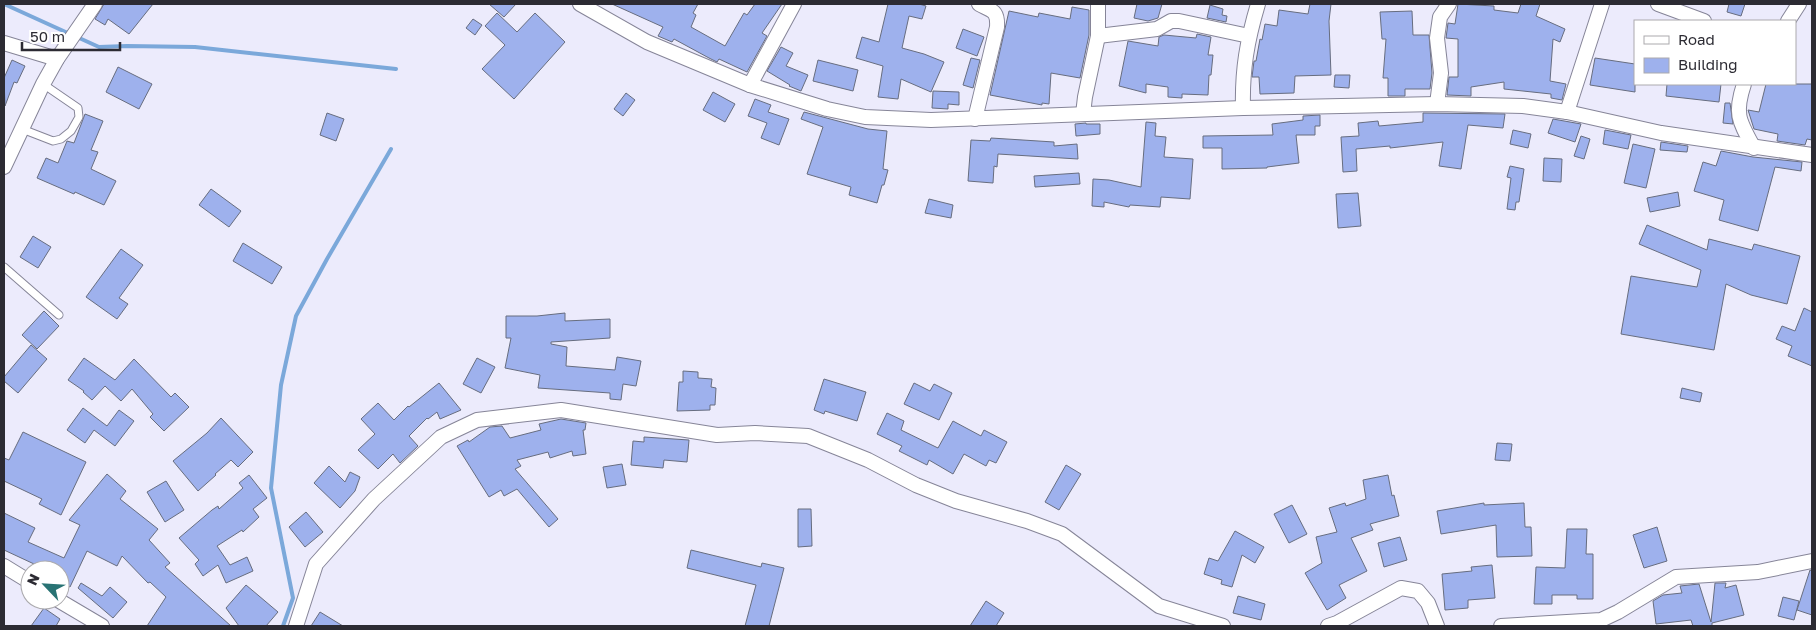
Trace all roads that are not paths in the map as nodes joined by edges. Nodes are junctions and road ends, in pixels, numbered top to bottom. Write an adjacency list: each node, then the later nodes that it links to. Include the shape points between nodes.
1 (95, 4): 16 (street)
2 (580, 4): 18 (street, via 646,42)
3 (794, 4): 18 (street)
4 (979, 4): 24 (street, via 994,12 997,27)
5 (1098, 4): 13 (street)
6 (1258, 4): 14 (street)
7 (1449, 4): 20 (street, via 1440,17 1437,38 1441,73)
8 (1602, 4): 22 (street)
9 (1658, 4): 11 (street)
10 (1799, 4): 12 (street)
11 (1701, 20)
12 (1789, 20)
13 (1098, 36): 14 (street, via 1157,29 1179,21); 23 (street)
14 (1249, 36): 21 (street, via 1242,76)
15 (4, 42): 16 (street)
16 (59, 57): 17 (street)
17 (43, 84): 25 (street); 25 (lane, via 78,108 79,116 71,131 53,141)
18 (750, 85): 24 (street, via 865,117)
19 (1744, 85): 26 (street, via 1739,98 1739,121)
20 (1437, 104): 21 (street); 22 (street, via 1523,106)
21 (1243, 108): 23 (street)
22 (1567, 112): 26 (street, via 1661,133)
23 (1083, 114): 24 (street)
24 (975, 119)
25 (22, 128): 28 (street)
26 (1754, 148): 27 (street)
27 (1812, 155)
28 (4, 167)
29 (4, 267): 30 (lane)
30 (59, 315)
31 (1812, 562): 40 (street, via 1758,572 1676,577 1601,620)
32 (4, 566): 33 (street)
33 (20, 576)
34 (70, 607): 35 (street)
35 (102, 626)
36 (296, 626): 37 (street, via 316,564 374,499 441,437 477,420 561,410 717,435 808,436 956,501 1062,534 1159,606)
37 (1222, 626)
38 (1328, 626): 39 (street, via 1401,588 1418,591 1428,603)
39 (1437, 626)
40 (1506, 626)

